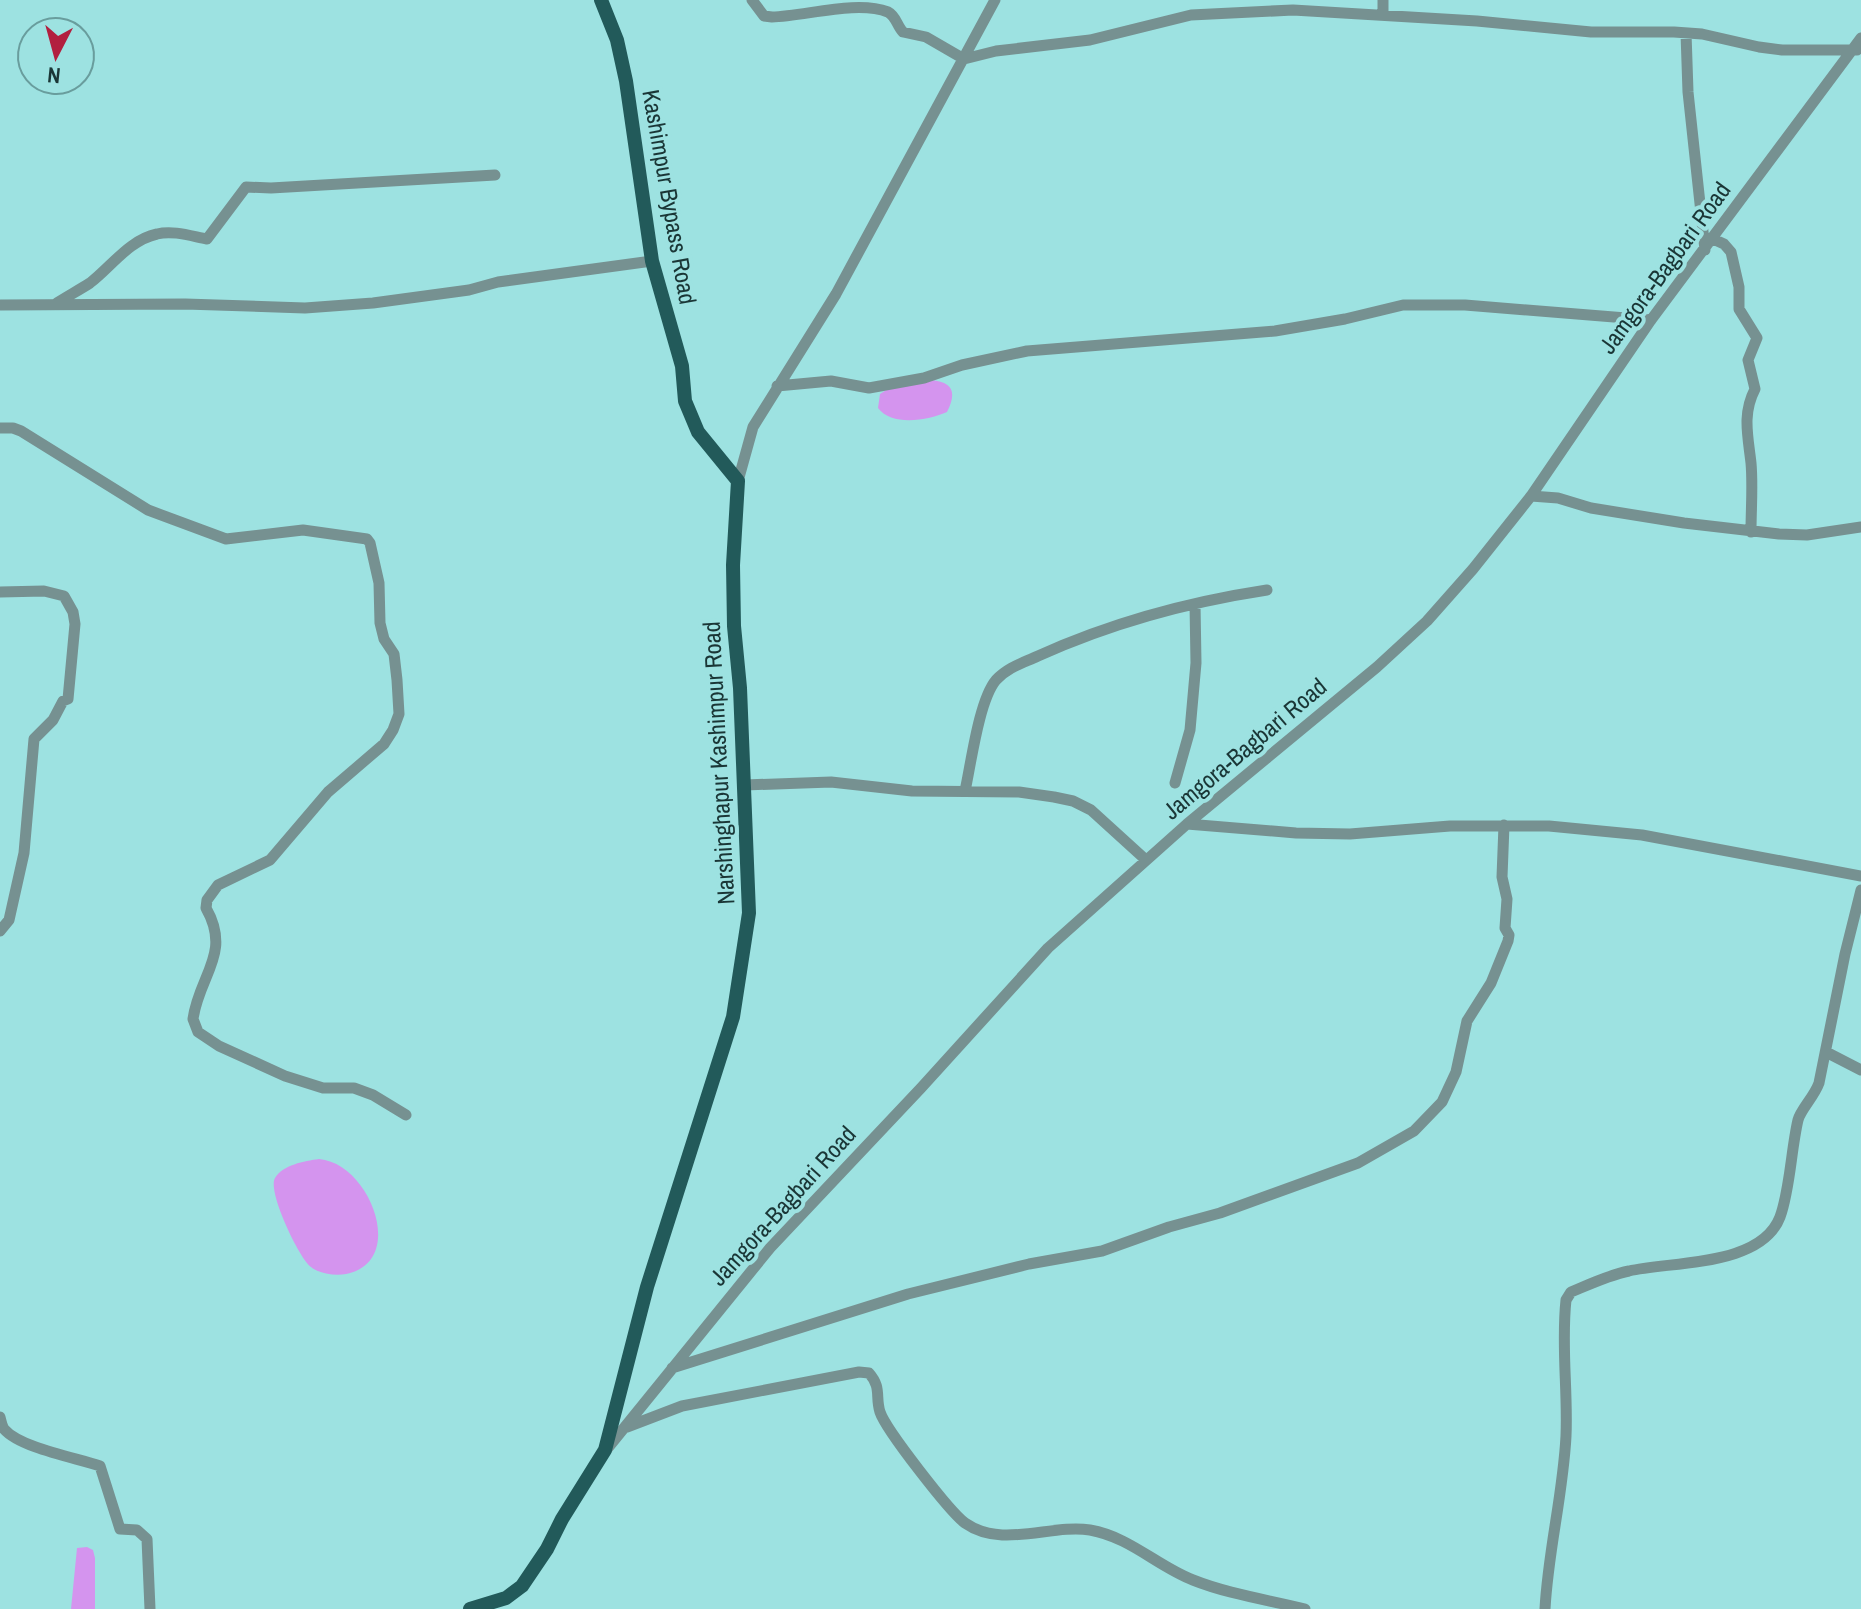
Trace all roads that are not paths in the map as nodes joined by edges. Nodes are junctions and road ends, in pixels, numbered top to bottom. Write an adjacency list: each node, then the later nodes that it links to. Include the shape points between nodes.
1 (601, 0): 13 (main road, Kashimpur Bypass Road, via 626,81)
2 (752, 0): 9 (street, via 764,16 772,17 844,7 885,11 903,32 926,37)
3 (995, 0): 9 (street, Narshinghapur Kashimpur Road)
4 (1383, 0): 5 (street)
5 (1383, 14): 6 (street, via 1576,31); 9 (street, via 1293,10 1191,15 1090,40)
6 (1686, 33): 8 (street, via 1782,50); 12 (street)
7 (1861, 38): 8 (street, Jamgora-Bagbari Road)
8 (1857, 50): 11 (street, Jamgora-Bagbari Road)
9 (964, 59): 17 (street, Narshinghapur Kashimpur Road, via 836,294)
10 (495, 175): 15 (street, via 246,187 207,239 178,233 150,236)
11 (1713, 239): 12 (street, Jamgora-Bagbari Road); 22 (street, via 1731,252 1739,309 1757,338 1748,360 1755,389 1746,425)
12 (1705, 250): 16 (street, Jamgora-Bagbari Road)
13 (652, 261): 15 (street, via 318,307); 19 (main road, Kashimpur Bypass Road, via 682,366 688,411 698,432)
14 (0, 305): 15 (street)
15 (53, 305)
16 (1651, 320): 17 (street, via 1403,305 1275,331 1027,351 869,388 831,381); 20 (street, Jamgora-Bagbari Road)
17 (777, 386): 19 (street, Narshinghapur Kashimpur Road, via 753,427)
18 (0, 428): 37 (street, via 21,431 148,510 226,539 303,530 370,543 380,623 394,654 399,714 384,744 328,792 270,860 230,877 211,892 206,908 215,924 216,952 193,1019 198,1032 219,1046 285,1076 323,1088 354,1088)
19 (738, 481): 27 (main road, Narshinghapur Kashimpur Road, via 734,626)
20 (1531, 496): 22 (street); 29 (street, Jamgora-Bagbari Road, via 1427,621)
21 (1861, 527): 22 (street, via 1807,535)
22 (1751, 532)
23 (1267, 590): 25 (street)
24 (0, 592): 34 (street, via 64,596 75,624 68,699 34,739 24,853 9,920)
25 (1195, 604): 26 (street, via 1190,730); 28 (street, via 1104,628 1003,673 987,695)
26 (1175, 783)
27 (745, 785): 28 (street, via 831,782); 41 (main road, Narshinghapur Kashimpur Road, via 749,913 733,1017 647,1287)
28 (965, 791): 31 (street, via 1073,801 1098,816)
29 (1187, 824): 30 (street, via 1350,834); 31 (street, Jamgora-Bagbari Road)
30 (1504, 825): 32 (street, via 1642,835); 38 (street, via 1508,941 1491,983 1467,1021 1456,1072 1442,1102 1414,1131 1358,1163 1102,1251 908,1294)
31 (1146, 860): 38 (street, Jamgora-Bagbari Road, via 1048,948 770,1248)
32 (1861, 876)
33 (1861, 890): 35 (street)
34 (0, 931)
35 (1826, 1052): 36 (street); 45 (street, via 1814,1098 1799,1115 1780,1217 1770,1233 1739,1251 1705,1261 1626,1272 1571,1292 1566,1300 1566,1435)
36 (1861, 1070)
37 (406, 1115)
38 (672, 1368): 40 (street, Jamgora-Bagbari Road)
39 (1, 1426): 42 (street, via 43,1449 100,1466 120,1529 137,1530 147,1539)
40 (626, 1427): 41 (street, Jamgora-Bagbari Road); 44 (street, via 682,1406 869,1373 877,1383 880,1412 896,1440 965,1523 1002,1535 1067,1529 1116,1536 1195,1581)
41 (605, 1450): 43 (main road, Narshinghapur Kashimpur Road, via 522,1586 506,1598)
42 (150, 1609)
43 (470, 1609)
44 (1305, 1609)
45 (1545, 1609)

